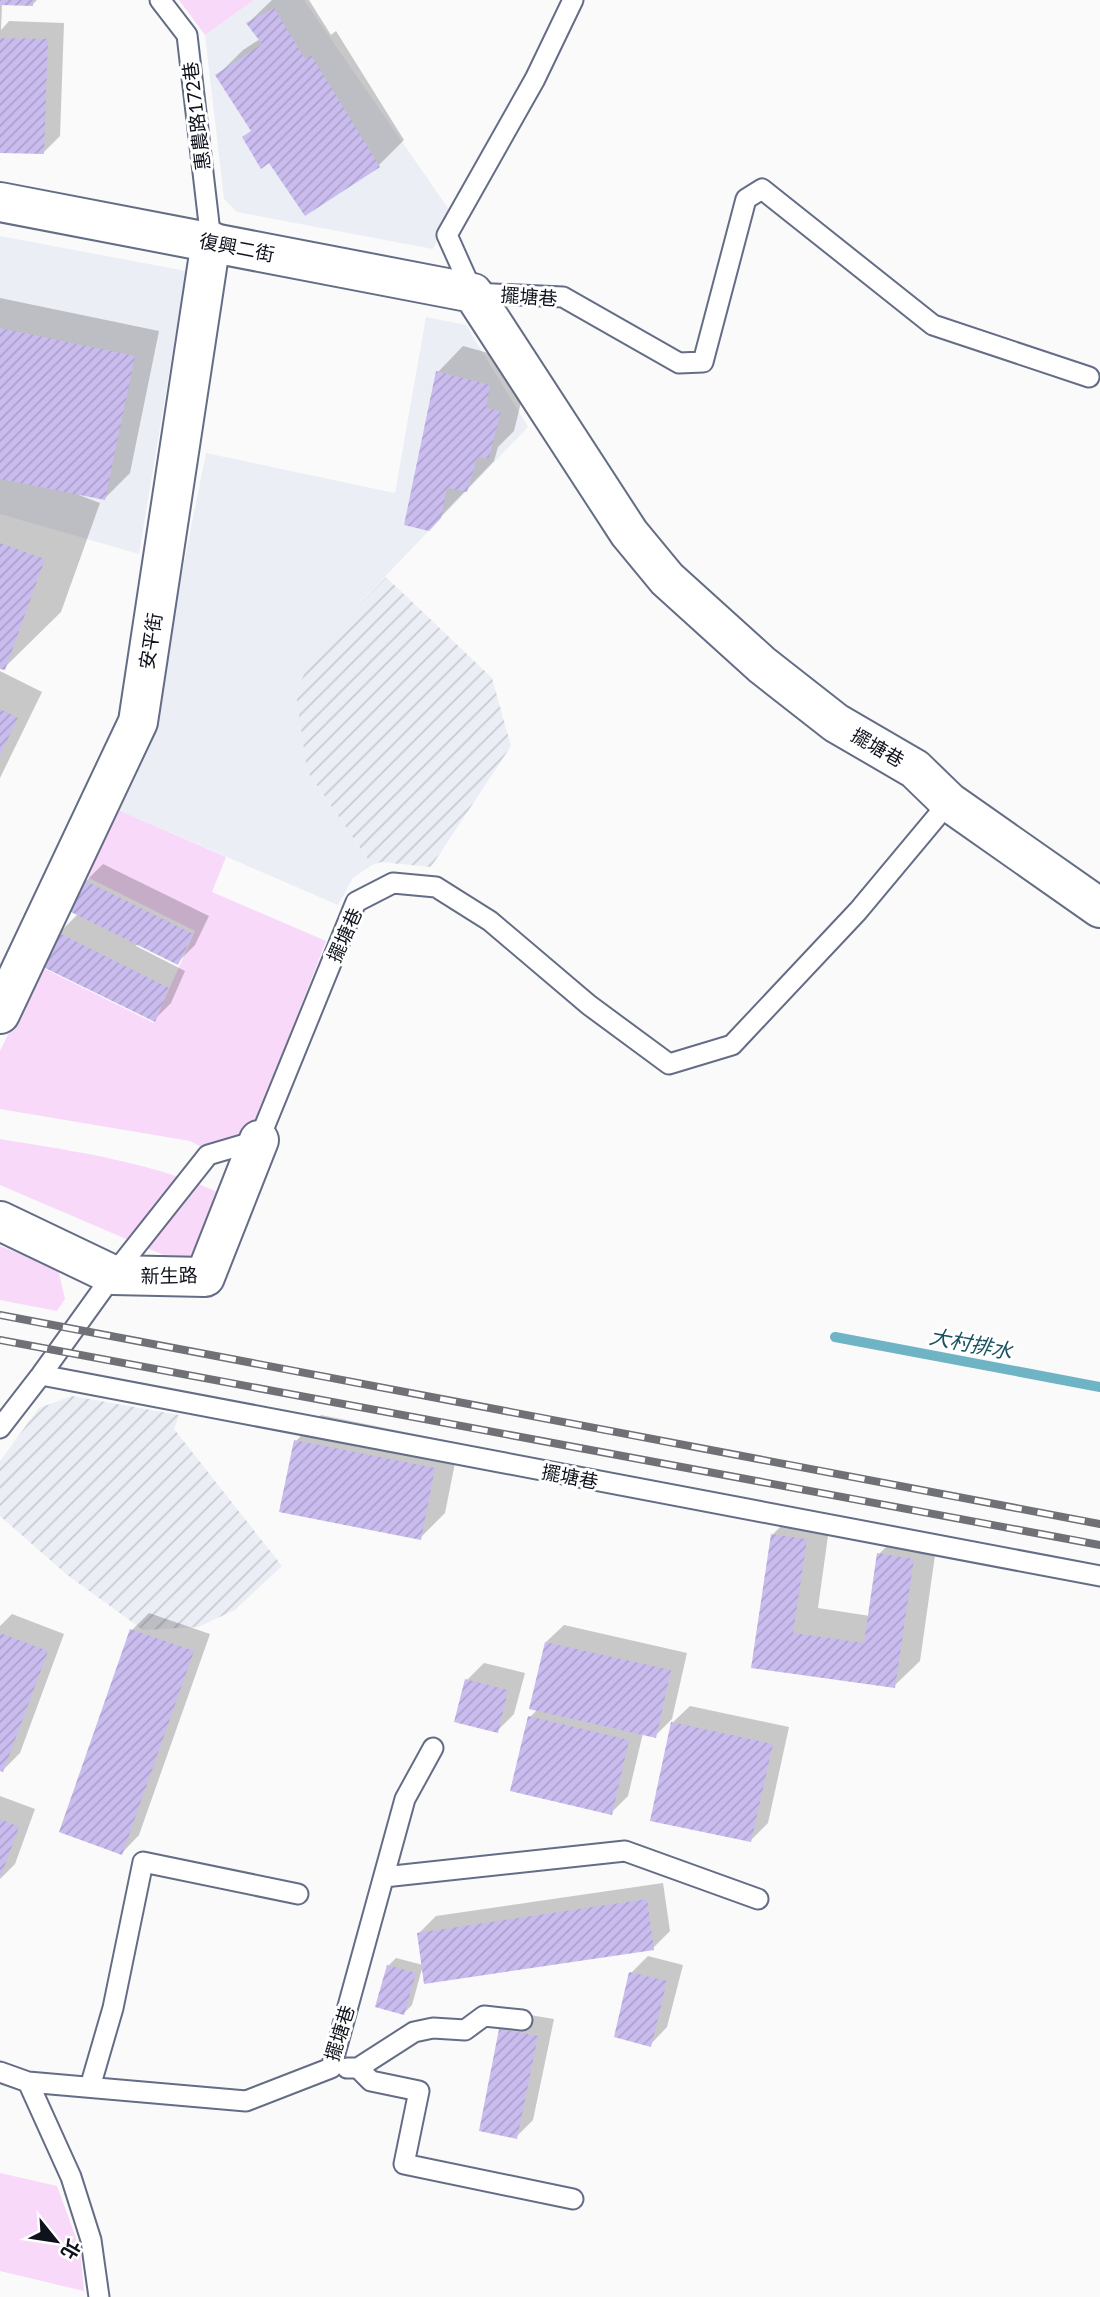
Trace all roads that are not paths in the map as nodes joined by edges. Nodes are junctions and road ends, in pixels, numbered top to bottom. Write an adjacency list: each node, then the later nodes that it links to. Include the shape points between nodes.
1 (160, 0): 4 (lane, 惠農路172巷, via 187,35)
2 (573, 0): 5 (lane, via 535,79 447,235)
3 (0, 202): 4 (street, 復興二街)
4 (211, 241): 5 (street, 復興二街); 9 (street, 安平街, via 138,722)
5 (473, 293): 6 (lane, 擺塘巷, via 563,297 679,363 703,362 746,199 762,188 933,325); 7 (street, 擺塘巷, via 629,533 667,579 762,665 836,723 915,769)
6 (1089, 377)
7 (949, 802): 8 (street, 擺塘巷); 10 (lane, 擺塘巷, via 858,911 732,1045 669,1064 589,1005 490,921 436,887 393,883 356,902)
8 (1100, 908)
9 (0, 1014)
10 (259, 1140): 12 (lane, via 208,1155); 12 (street, 新生路, via 205,1277)
11 (0, 1221): 12 (street, 新生路)
12 (113, 1275): 13 (lane)
13 (41, 1376): 14 (lane); 15 (lane, 擺塘巷)
14 (0, 1428)
15 (1100, 1576)
16 (433, 1748): 17 (lane, 擺塘巷, via 405,1799)
17 (384, 1877): 19 (lane, via 625,1851); 21 (lane, 擺塘巷)
18 (298, 1894): 25 (lane, via 143,1862 113,2008)
19 (758, 1899)
20 (522, 2021): 22 (lane, via 484,2016 466,2030 414,2032)
21 (331, 2068): 22 (lane); 25 (lane, 擺塘巷, via 246,2101)
22 (358, 2068): 26 (lane, via 371,2081 419,2091 404,2164)
23 (0, 2072): 24 (lane, 擺塘巷)
24 (28, 2082): 25 (lane, 擺塘巷); 27 (lane, via 71,2177 91,2240)
25 (90, 2087)
26 (573, 2199)
27 (99, 2297)

